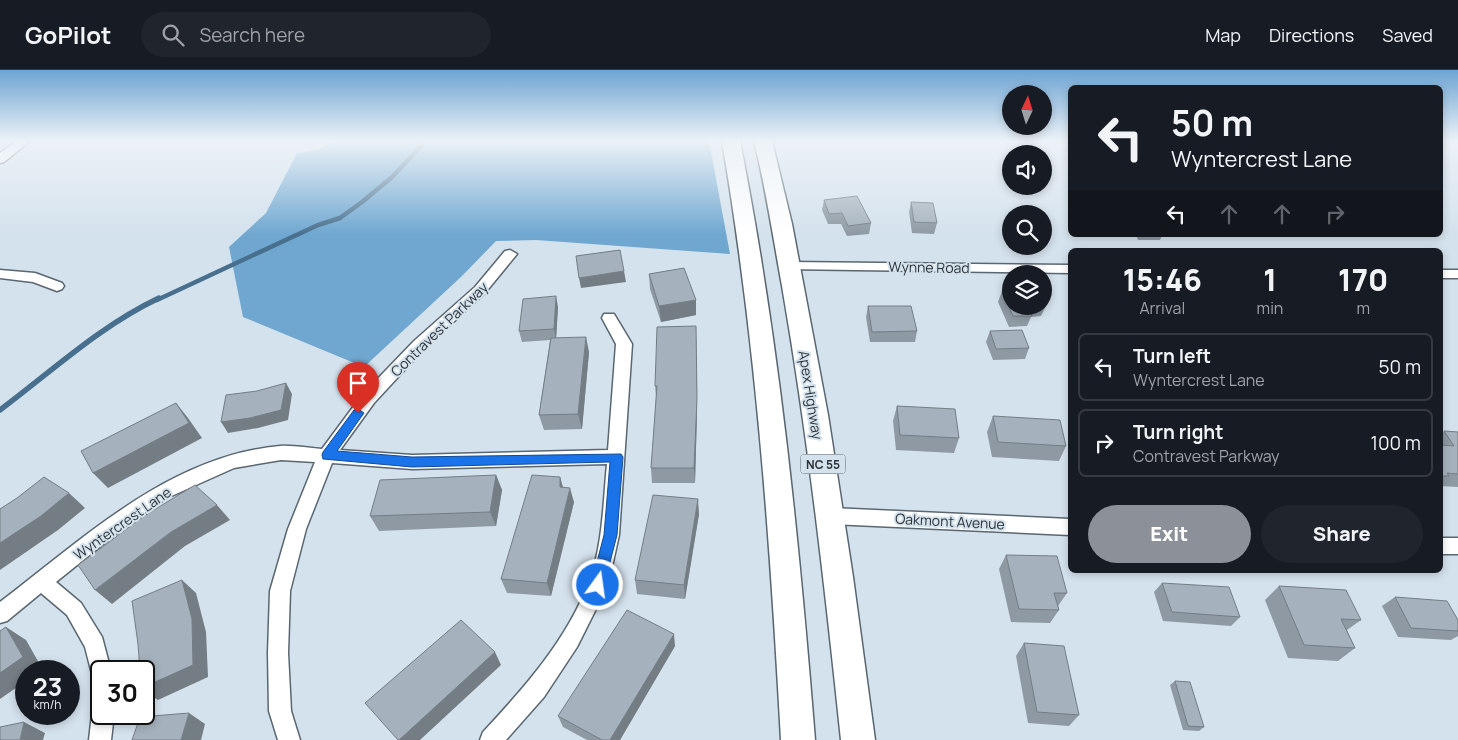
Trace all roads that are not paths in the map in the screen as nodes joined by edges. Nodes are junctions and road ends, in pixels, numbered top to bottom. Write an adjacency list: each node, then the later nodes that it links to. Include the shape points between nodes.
1 (737, 172): 24 (main road, via 764,361 783,530)
2 (770, 172): 4 (main road, Apex Highway / NC 55)
3 (510, 254): 11 (street, Contravest Parkway, via 480,290 419,345 368,399)
4 (789, 266): 5 (street, Wynne Road); 13 (main road, Apex Highway / NC 55)
5 (1068, 269)
6 (0, 274): 9 (street, via 35,278)
7 (1443, 274): 8 (street)
8 (1458, 274)
9 (57, 286)
10 (609, 318): 12 (street, via 624,344)
11 (328, 455): 12 (street, Wyntercrest Lane, via 412,462); 17 (street, Wyntercrest Lane, via 281,453 230,462 192,477 153,498); 22 (street, Contravest Parkway, via 297,528 280,592 280,710)
12 (616, 457): 23 (street, via 610,535 598,585 570,640 541,683)
13 (831, 516): 14 (street, Oakmont Avenue); 25 (main road, Apex Highway / NC 55)
14 (1068, 527)
15 (1443, 546): 16 (street)
16 (1458, 546)
17 (42, 582): 18 (street, Wyntercrest Lane); 19 (street, via 74,609 95,644)
18 (0, 614)
19 (98, 660)
20 (102, 725): 21 (street)
21 (100, 740)
22 (288, 740)
23 (491, 740)
24 (798, 740)
25 (858, 740)

